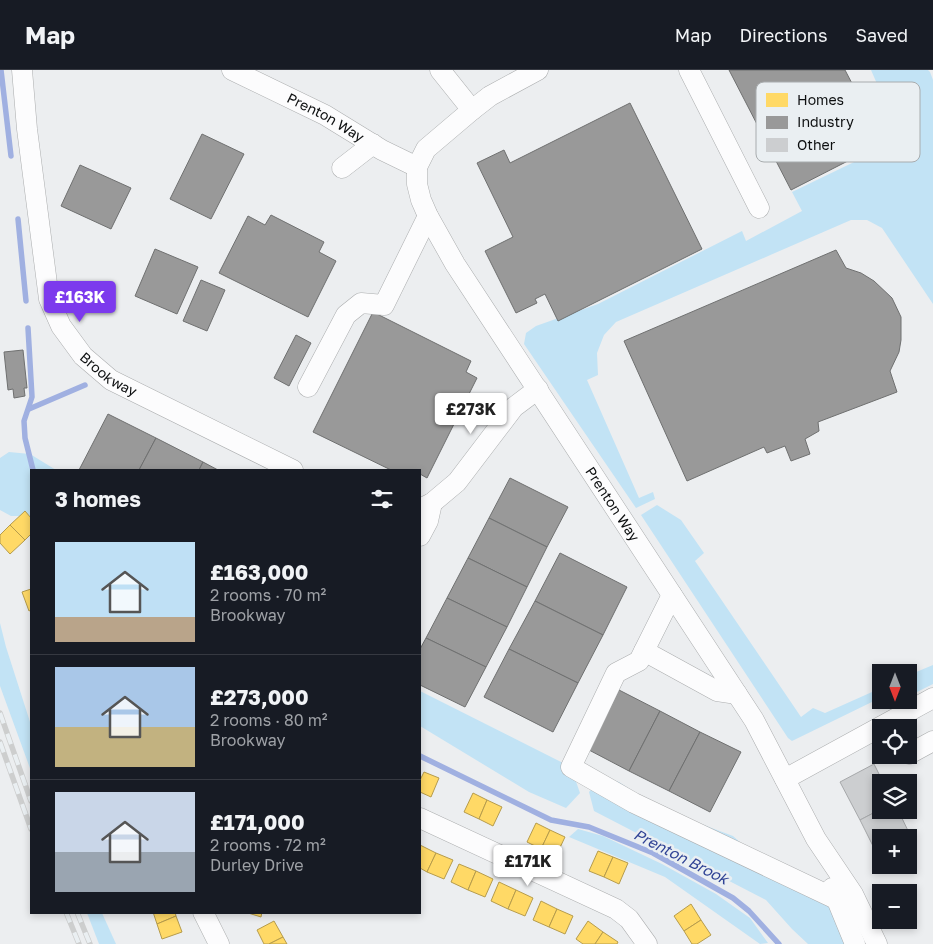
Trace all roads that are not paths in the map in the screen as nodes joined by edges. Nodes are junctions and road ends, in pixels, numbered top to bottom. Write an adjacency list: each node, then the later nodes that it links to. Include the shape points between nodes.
1 (22, 70): 14 (street, Brookway, via 49,299 61,326 83,356 111,380)
2 (232, 70): 7 (street, Prenton Way, via 324,115)
3 (440, 70): 6 (street)
4 (538, 70): 6 (street, via 490,96)
5 (689, 70): 10 (street)
6 (472, 110): 9 (street, via 426,149)
7 (373, 144): 8 (street); 9 (street, Prenton Way)
8 (342, 168)
9 (417, 168): 11 (street, Prenton Way, via 417,184)
10 (759, 208)
11 (428, 216): 12 (street, via 384,305 361,303 346,315); 13 (street, Prenton Way, via 455,264)
12 (308, 387)
13 (538, 389): 15 (street, via 514,407 457,482); 17 (street, Prenton Way)
14 (291, 469)
15 (426, 506): 16 (street, via 428,521)
16 (421, 534)
17 (672, 595): 18 (street); 19 (street, Prenton Way)
18 (644, 651): 19 (street, via 717,691); 26 (street, via 639,661 616,673 570,767 634,803)
19 (737, 694): 23 (street, Prenton Way)
20 (933, 698): 23 (street)
21 (933, 741): 22 (street)
22 (917, 750)
23 (785, 779): 25 (street, Prenton Way)
24 (421, 818): 29 (street, via 616,909 629,919)
25 (816, 839): 26 (street, Prenton Way); 31 (street, Prenton Way, via 853,894)
26 (836, 899): 30 (street, Prenton Way)
27 (205, 914): 28 (street)
28 (219, 944)
29 (647, 944)
30 (855, 944)
31 (877, 944)

